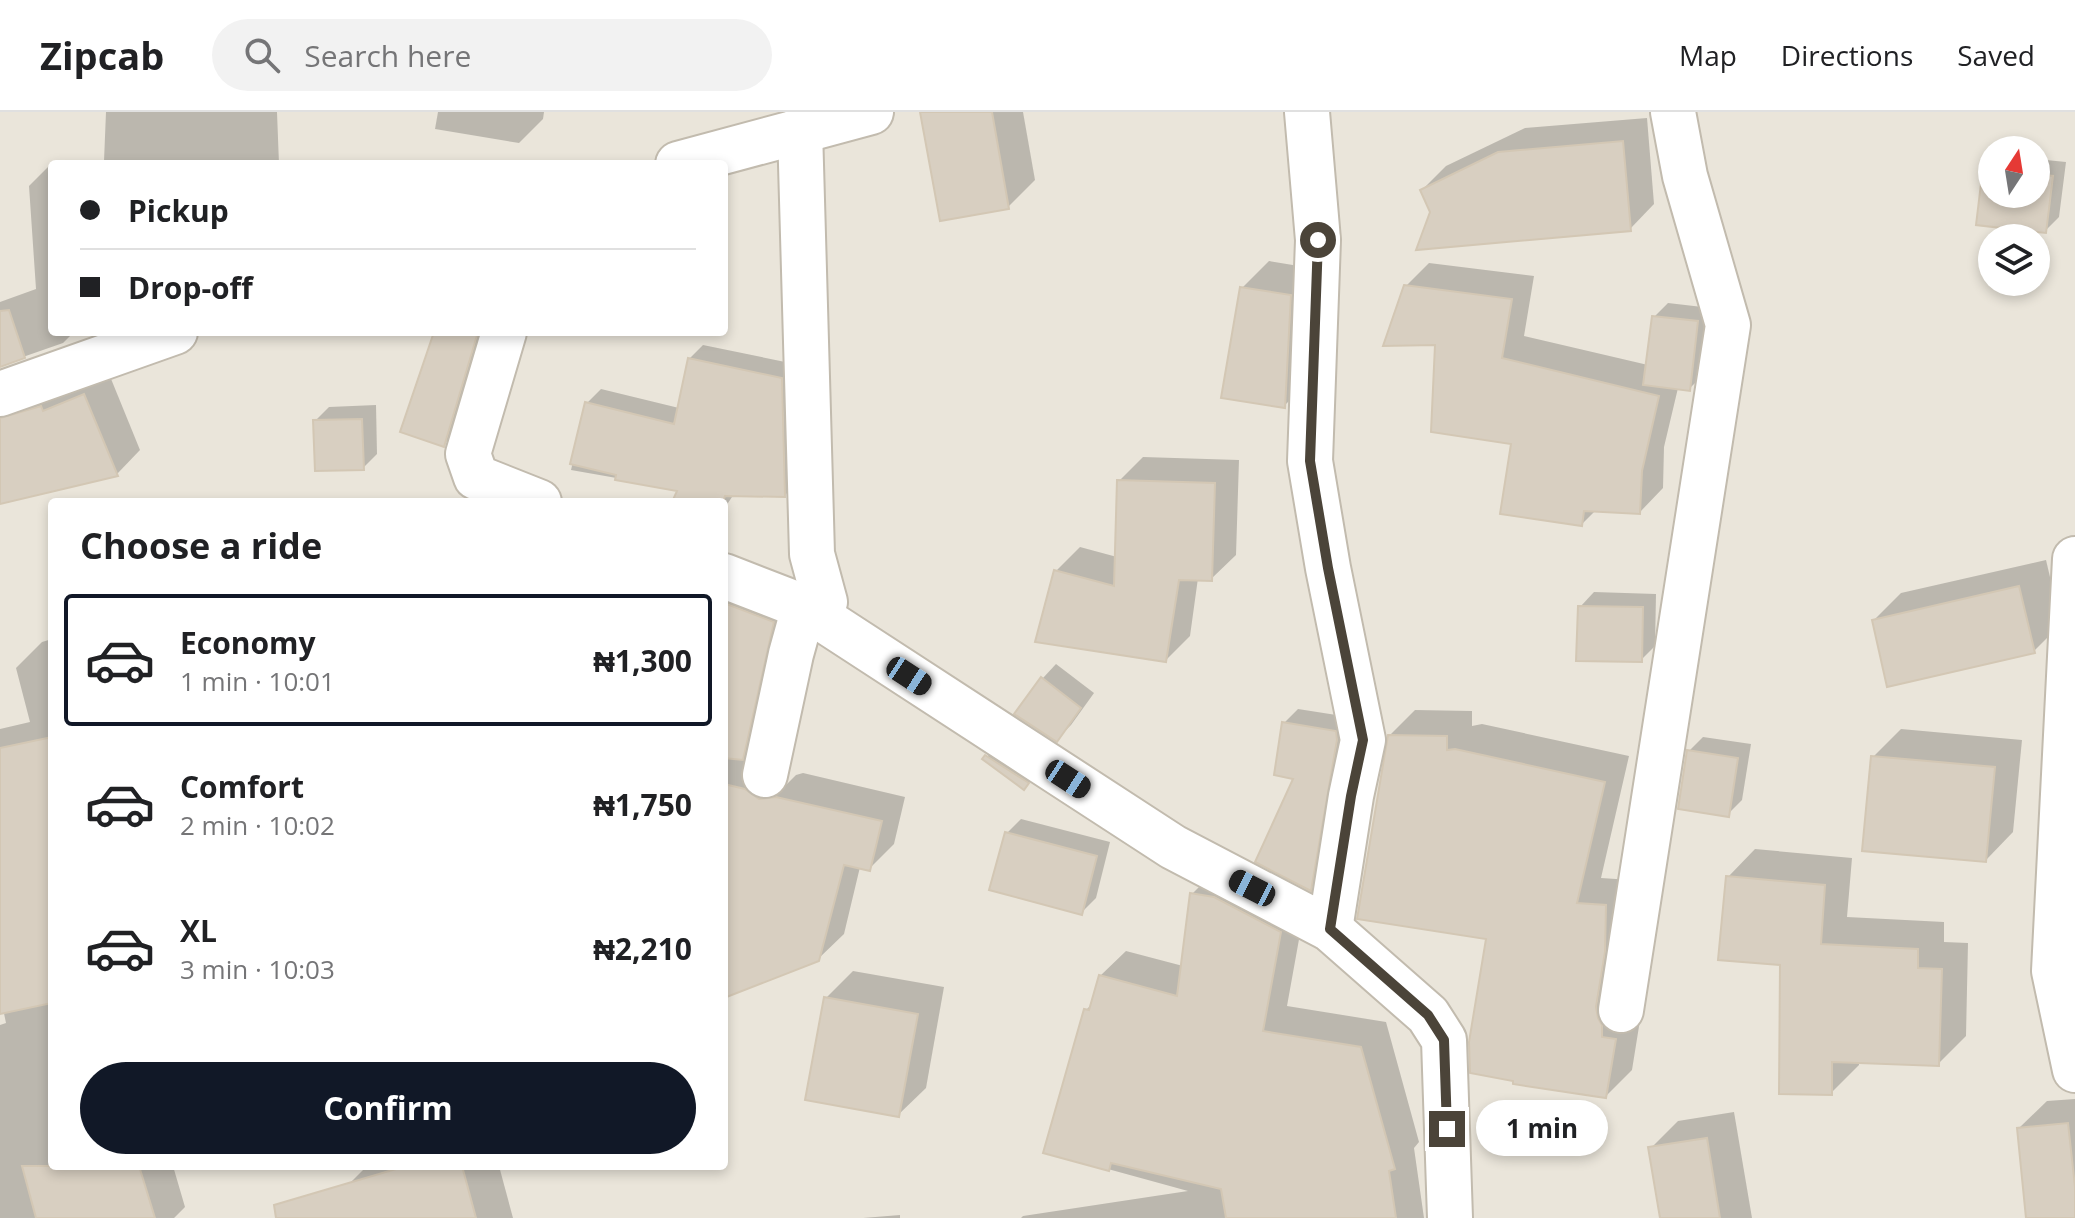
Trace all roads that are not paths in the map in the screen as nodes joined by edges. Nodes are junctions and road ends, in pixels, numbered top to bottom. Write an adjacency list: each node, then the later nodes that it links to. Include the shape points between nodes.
1 (871, 112): 4 (street)
2 (1307, 112): 14 (street, via 1318,240 1310,461 1363,740)
3 (1673, 112): 15 (street, via 1685,176 1728,325)
4 (800, 129): 5 (street); 12 (street, via 812,554 825,602)
5 (692, 160)
6 (164, 336): 8 (street)
7 (503, 336): 9 (street, via 468,454 476,477)
8 (0, 394)
9 (529, 498)
10 (2075, 559): 16 (street, via 2054,971)
11 (728, 578): 12 (street)
12 (804, 607): 13 (street); 14 (street, via 1173,847)
13 (765, 775)
14 (1330, 929): 17 (street, via 1428,1015 1444,1040)
15 (1621, 1010)
16 (2075, 1070)
17 (1450, 1218)

